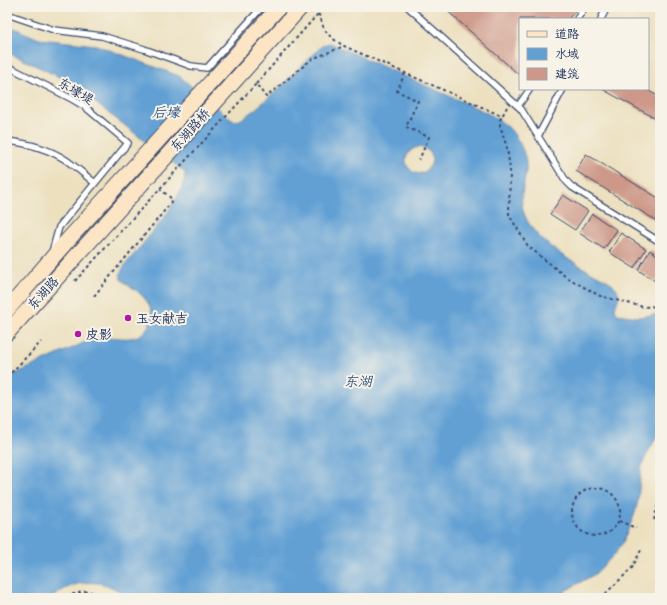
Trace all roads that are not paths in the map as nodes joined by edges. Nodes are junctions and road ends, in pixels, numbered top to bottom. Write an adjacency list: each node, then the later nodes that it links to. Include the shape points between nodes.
1 (262, 7): 7 (lane, via 207,68 191,66 102,36 54,30)
2 (280, 7): 17 (main road, 东湖路桥)
3 (301, 7): 19 (main road, 东湖路桥)
4 (408, 7): 13 (lane)
5 (585, 7): 8 (lane)
6 (607, 7): 9 (lane)
7 (7, 14)
8 (578, 18)
9 (602, 18)
10 (7, 66): 16 (lane, 东壕堤, via 84,106 128,143)
11 (529, 90): 13 (lane)
12 (562, 90): 14 (lane)
13 (518, 106): 14 (lane)
14 (538, 136): 18 (lane, via 572,188)
15 (7, 141): 16 (lane, via 53,153)
16 (95, 183): 20 (lane, via 59,227)
17 (66, 242): 20 (main road, 东湖路)
18 (660, 242)
19 (78, 253): 22 (main road, 东湖路)
20 (49, 262): 21 (main road, 东湖路)
21 (7, 310)
22 (7, 333)

